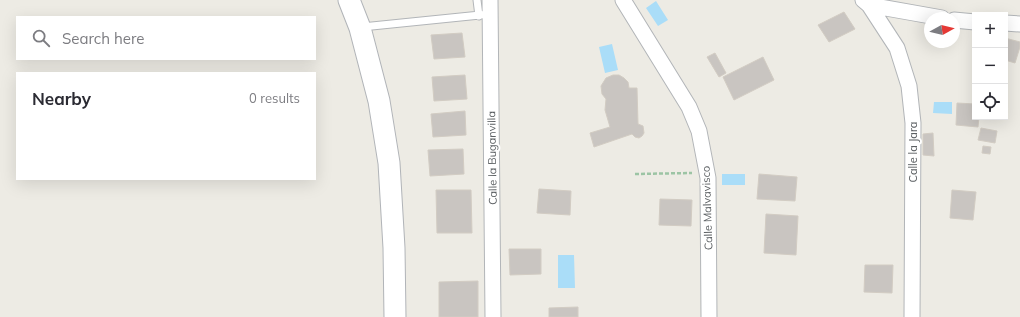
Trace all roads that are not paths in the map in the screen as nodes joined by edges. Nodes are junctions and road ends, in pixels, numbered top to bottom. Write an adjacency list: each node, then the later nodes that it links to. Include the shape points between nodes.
1 (349, 0): 11 (main road)
2 (477, 0): 5 (lane)
3 (623, 0): 14 (street, Calle Malvavisco, via 689,107 699,131 707,173)
4 (866, 3): 6 (street); 15 (street, Calle la Jara, via 897,48 909,86 913,122)
5 (486, 10): 11 (lane); 13 (street, Calle la Buganvilla)
6 (924, 14)
7 (960, 21): 8 (street)
8 (972, 22)
9 (1008, 23): 10 (street)
10 (1020, 24)
11 (360, 28): 12 (main road, via 379,101 389,163)
12 (395, 317)
13 (493, 317)
14 (709, 317)
15 (912, 317)

